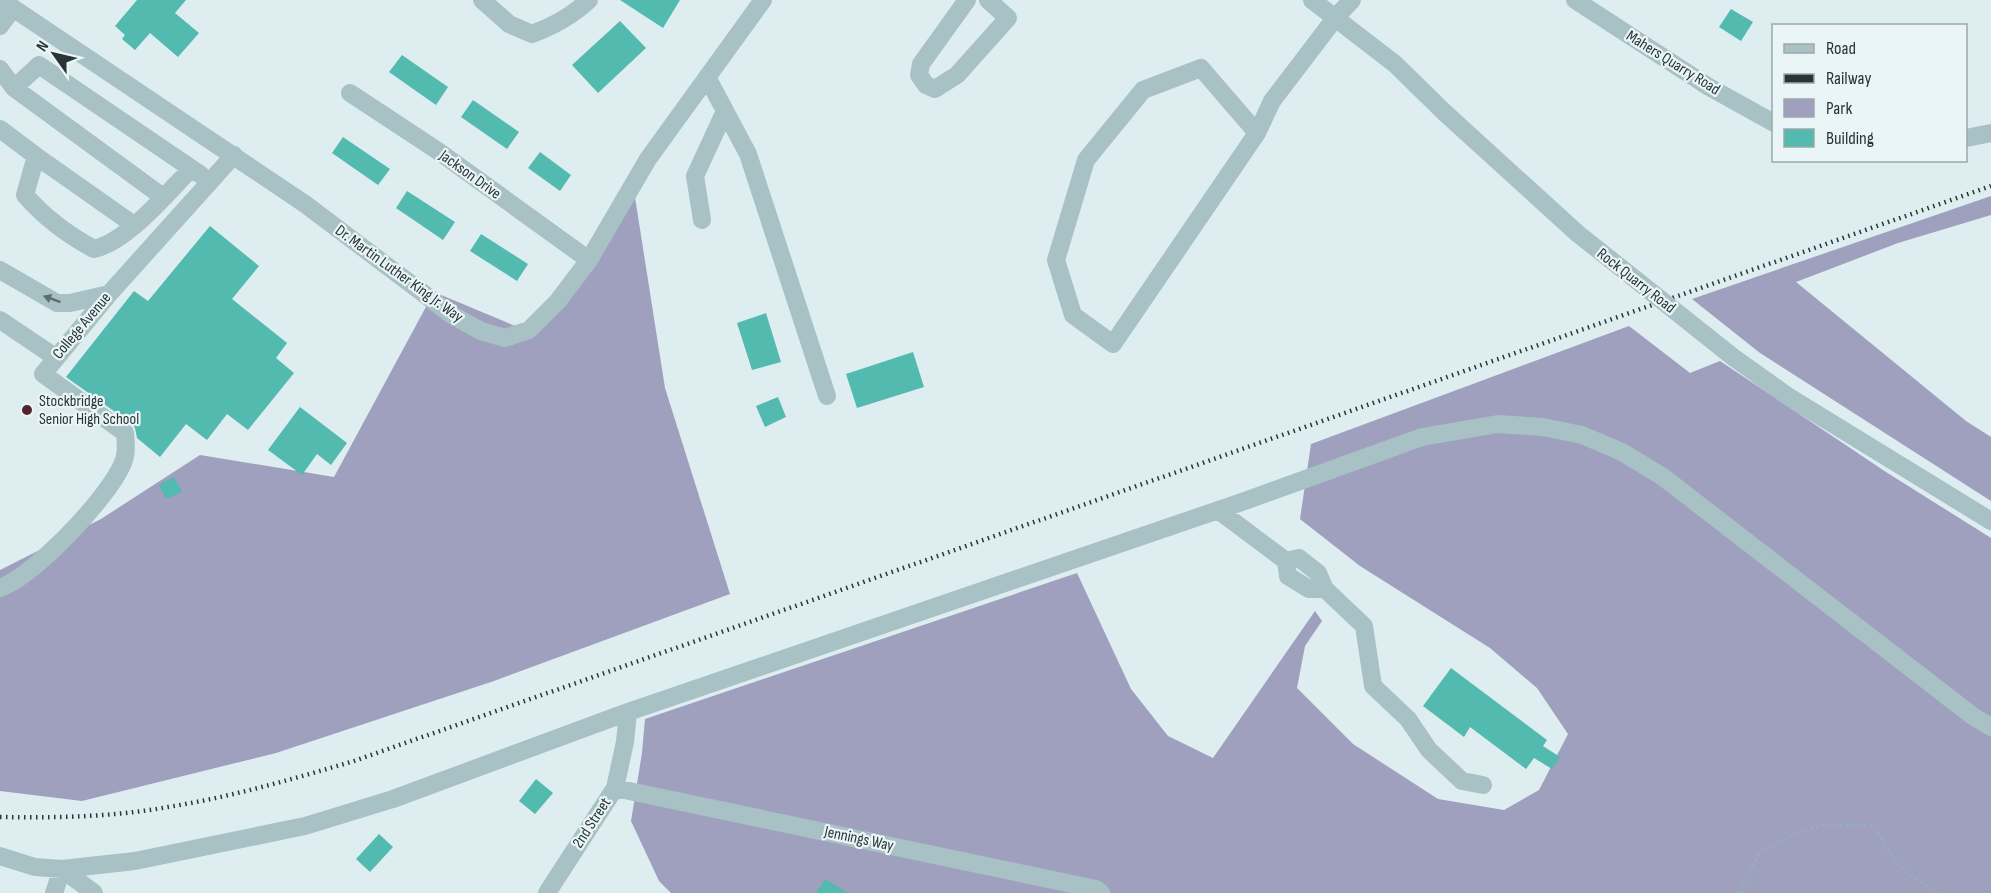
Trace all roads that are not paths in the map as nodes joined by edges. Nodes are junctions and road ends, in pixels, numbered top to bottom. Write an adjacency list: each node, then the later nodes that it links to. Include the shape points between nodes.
1 (482, 0): 2 (street, via 509,24 532,34 552,27)
2 (589, 0)
3 (763, 0): 13 (street, Dr. Martin Luther King Jr. Way)
4 (967, 0): 5 (street, via 921,64 919,75 935,89 957,75 1008,18)
5 (988, 0)
6 (1312, 0): 10 (street, Rock Quarry Road)
7 (1352, 0): 10 (street)
8 (1575, 0): 17 (street, Mahers Quarry Road, via 1709,87)
9 (7, 4): 11 (street); 22 (street, Dr. Martin Luther King Jr. Way)
10 (1336, 17): 19 (street, via 1272,101); 36 (street, Rock Quarry Road, bridge, via 1395,64 1577,233 1733,357 1789,397)
11 (0, 26)
12 (0, 69): 14 (street)
13 (707, 77): 16 (street); 29 (street, Dr. Martin Luther King Jr. Way, via 648,159)
14 (14, 88): 24 (street, via 39,65); 26 (street)
15 (350, 93): 29 (street, Jackson Drive)
16 (725, 111): 27 (street, via 695,176); 34 (street, via 748,154)
17 (1772, 122)
18 (0, 129): 23 (street)
19 (1257, 133): 19 (street, via 1113,344 1072,315 1056,260 1086,160 1143,90 1201,68)
20 (1991, 133): 21 (street)
21 (1967, 138)
22 (234, 155): 25 (street, College Avenue); 29 (street, Dr. Martin Luther King Jr. Way, via 452,315 481,331 505,338 529,330 558,301)
23 (36, 156): 28 (street); 28 (street, via 25,195 36,209 81,242 94,249 102,247)
24 (191, 169): 25 (street); 26 (street)
25 (209, 181): 31 (street, College Avenue)
26 (163, 197): 28 (street)
27 (702, 220)
28 (134, 225)
29 (589, 260)
30 (0, 270): 31 (street, one-way to 30, via 57,303)
31 (109, 294): 33 (street, College Avenue)
32 (0, 320): 33 (street)
33 (55, 357): 37 (street, College Avenue, via 43,374 125,434 127,450 107,489 85,517 38,562)
34 (827, 396)
35 (1218, 510): 38 (street); 39 (street, via 1422,436 1498,424 1582,435 1622,452 1663,477); 40 (street, via 1286,561 1288,576 1309,589 1325,589 1364,626 1373,687 1408,719 1429,750 1462,781)
36 (1991, 521)
37 (0, 588)
38 (628, 712): 41 (street, 2nd Street); 43 (street, via 305,826 135,861)
39 (1991, 727)
40 (1483, 785)
41 (615, 788): 46 (street, 2nd Street); 47 (street, Jennings Way)
42 (0, 856): 43 (street, via 35,867)
43 (62, 869): 44 (street); 45 (street)
44 (54, 893)
45 (94, 893)
46 (547, 893)
47 (1101, 893)

